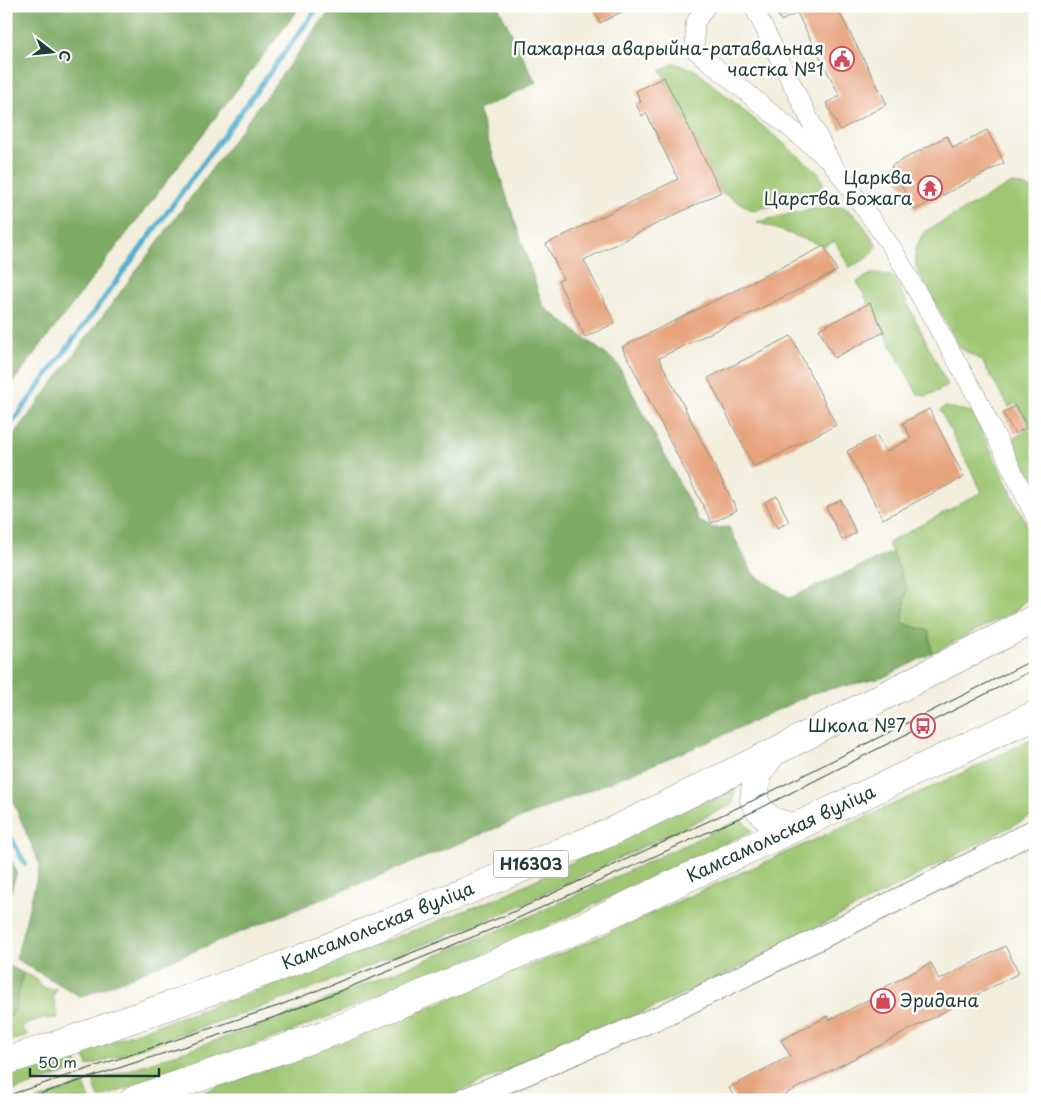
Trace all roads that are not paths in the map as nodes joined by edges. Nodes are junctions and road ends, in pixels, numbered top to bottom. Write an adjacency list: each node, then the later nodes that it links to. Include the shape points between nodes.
1 (706, 6): 3 (street, via 694,23 695,50)
2 (753, 6): 3 (street)
3 (831, 162): 4 (street, via 893,249 977,397)
4 (1035, 517)
5 (1031, 618): 7 (main road, Камсамольская вуліца / Н16303)
6 (1035, 715): 8 (main road, Камсамольская вуліца)
7 (772, 754): 8 (main road, via 757,774 754,800 758,809 772,822); 10 (main road, Камсамольская вуліца / Н16303, via 613,831 294,961)
8 (795, 827): 11 (main road, Камсамольская вуліца, via 582,927 335,1031)
9 (1035, 830): 12 (street, via 662,1016)
10 (6, 1061)
11 (134, 1100)
12 (464, 1100)

